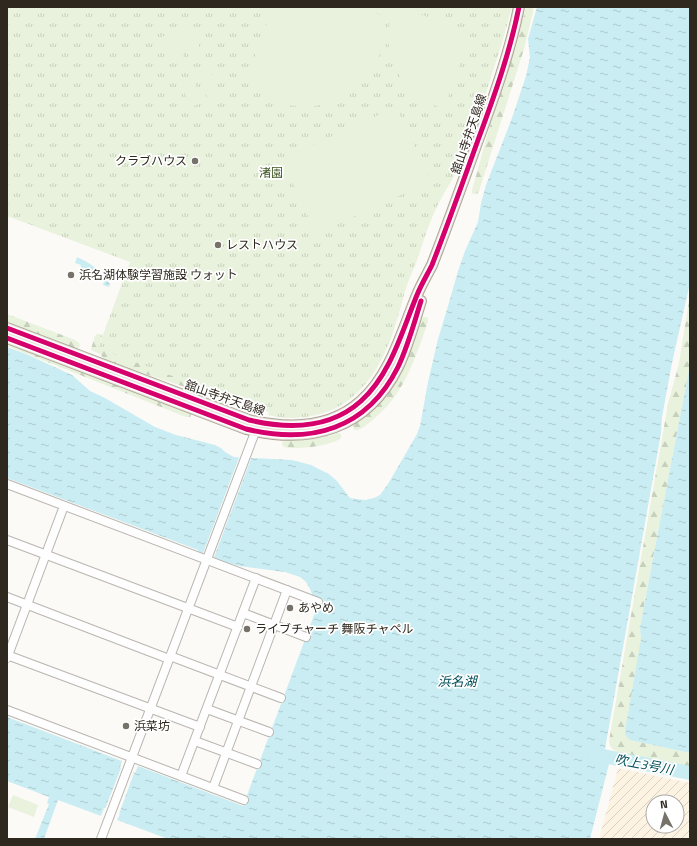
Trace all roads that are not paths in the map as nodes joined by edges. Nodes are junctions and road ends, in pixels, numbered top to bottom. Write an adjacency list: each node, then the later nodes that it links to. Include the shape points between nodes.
1 (519, 7): 4 (main road, 舘山寺弁天島線, via 510,45 465,177 431,266 385,371 374,387 360,402 344,413 339,421 282,425)
2 (7, 328): 4 (main road, 舘山寺弁天島線, via 249,420)
3 (7, 338): 4 (main road, 舘山寺弁天島線, via 239,426)
4 (256, 430): 9 (street)
5 (7, 484): 6 (street)
6 (64, 506): 8 (street); 9 (street)
7 (7, 540): 8 (street)
8 (46, 554): 14 (street); 15 (street)
9 (207, 559): 10 (street); 15 (street)
10 (256, 578): 11 (street); 16 (street)
11 (288, 590): 13 (street); 17 (street)
12 (7, 597): 14 (street)
13 (318, 602)
14 (27, 605): 20 (street); 21 (street)
15 (188, 608): 18 (street); 21 (street)
16 (243, 613): 17 (street); 18 (street)
17 (274, 625): 19 (street); 23 (street)
18 (238, 626): 22 (street)
19 (306, 637)
20 (7, 656): 25 (street)
21 (170, 657): 22 (street); 25 (street)
22 (220, 675): 23 (street); 26 (street)
23 (251, 687): 24 (street); 28 (street)
24 (281, 698)
25 (150, 709): 29 (street); 33 (street)
26 (207, 709): 28 (street); 29 (street)
27 (7, 710): 33 (street)
28 (238, 721): 30 (street); 32 (street)
29 (200, 727): 31 (street)
30 (269, 732)
31 (195, 741): 32 (street); 35 (street)
32 (226, 752): 34 (street); 36 (street)
33 (132, 757): 35 (street); 38 (street)
34 (257, 764)
35 (181, 776): 36 (street)
36 (213, 788): 37 (street)
37 (244, 800)
38 (101, 839)

